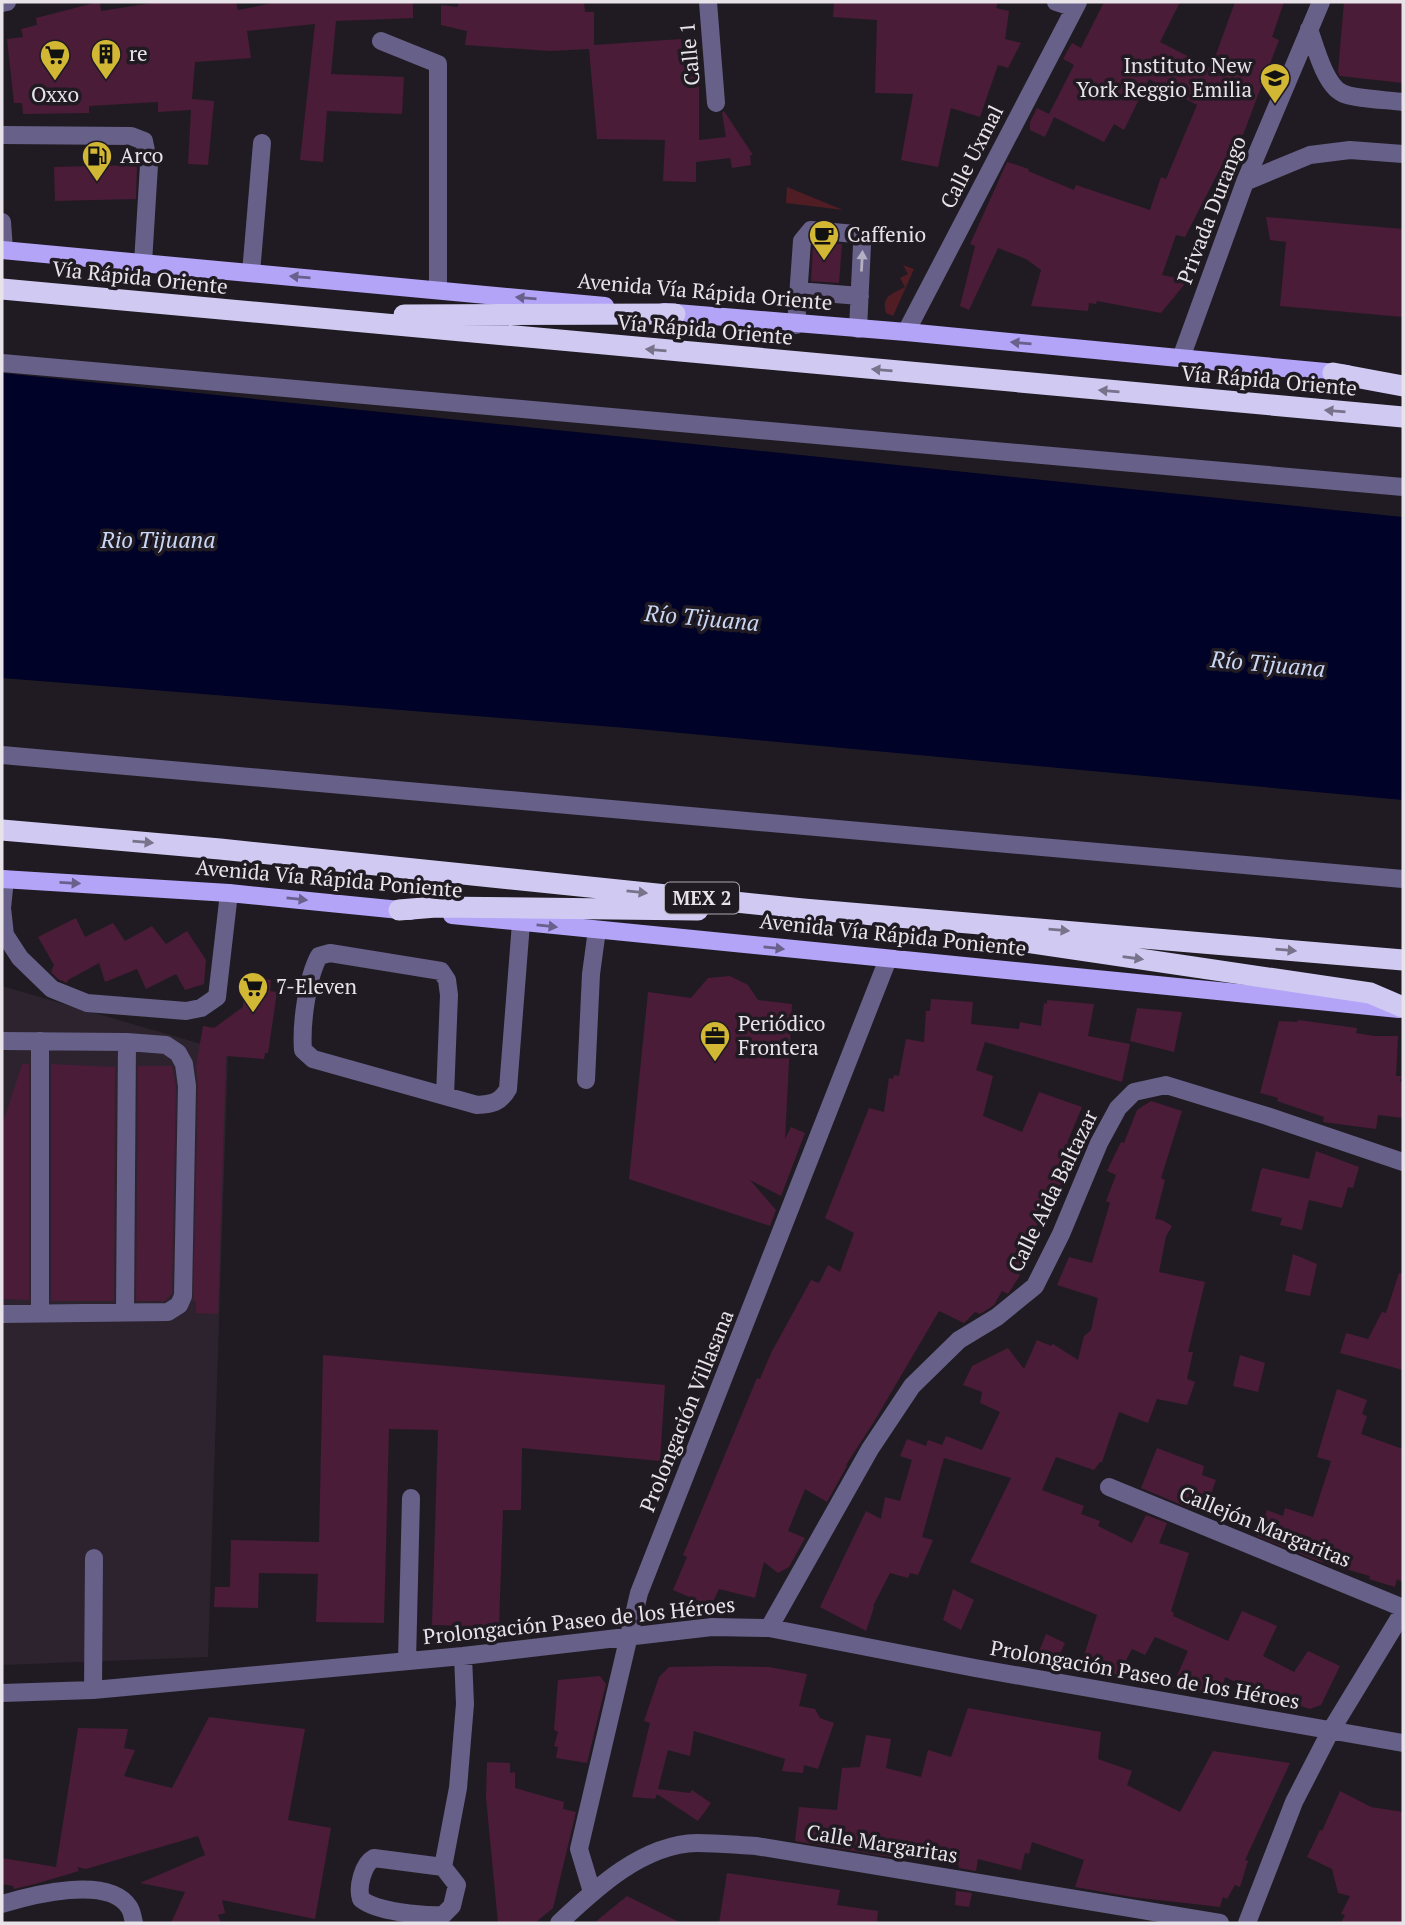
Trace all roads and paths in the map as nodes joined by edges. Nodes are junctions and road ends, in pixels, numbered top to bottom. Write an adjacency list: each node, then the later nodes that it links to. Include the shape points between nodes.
1 (8, 2): 5 (street)
2 (708, 2): 10 (street, Calle 1)
3 (1056, 2): 6 (street)
4 (1321, 2): 7 (street, Privada Durango)
5 (2, 4)
6 (1077, 5): 27 (street, Calle Uxmal)
7 (1309, 29): 9 (street, via 1328,77 1343,94); 14 (street, Privada Durango)
8 (381, 41): 20 (street, via 438,64)
9 (1403, 102)
10 (716, 103)
11 (2, 135): 17 (street, via 131,136 144,141 149,164)
12 (262, 143): 18 (street)
13 (1403, 153): 14 (street, via 1350,150 1310,155)
14 (1245, 182): 28 (street, Privada Durango)
15 (2, 222): 16 (street)
16 (3, 250): 17 (main road, Avenida Vía Rápida Oriente)
17 (143, 263): 18 (main road, Avenida Vía Rápida Oriente)
18 (251, 273): 20 (main road, Avenida Vía Rápida Oriente, one-way to 18)
19 (2, 289): 24 (highway, Vía Rápida Oriente)
20 (438, 290): 23 (main road, Avenida Vía Rápida Oriente, one-way to 20)
21 (798, 291): 22 (street); 22 (street, one-way to 21, via 861,238 811,230 802,241); 25 (street)
22 (860, 296): 26 (street)
23 (675, 314): 24 (highway); 25 (main road, Avenida Vía Rápida Oriente)
24 (276, 316): 33 (highway, Vía Rápida Oriente, one-way to 24)
25 (796, 325): 26 (main road, Avenida Vía Rápida Oriente)
26 (858, 329): 27 (main road, Avenida Vía Rápida Oriente)
27 (906, 332): 28 (main road, Avenida Vía Rápida Oriente, one-way to 27)
28 (1181, 358): 30 (main road, Avenida Vía Rápida Oriente)
29 (2, 363): 34 (street)
30 (1333, 373): 31 (main road, Avenida Vía Rápida Oriente); 32 (highway)
31 (1403, 378)
32 (1403, 386)
33 (1403, 417)
34 (1403, 487)
35 (2, 755): 38 (street)
36 (2, 830): 40 (highway, Avenida Vía Rápida Poniente / MEX 2, one-way to 40)
37 (3, 879): 39 (main road, Avenida Vía Rápida Poniente, one-way to 39); 39 (street, via 5,935 20,958 52,989 87,1003 186,1011 217,997)
38 (1403, 879)
39 (229, 893): 41 (main road, Avenida Vía Rápida Poniente, one-way to 41)
40 (803, 909): 41 (highway); 42 (highway, Avenida Vía Rápida Poniente / MEX 2)
41 (399, 910): 43 (main road, Avenida Vía Rápida Poniente)
42 (897, 916): 46 (highway, Avenida Vía Rápida Poniente / MEX 2, one-way to 46); 47 (highway, one-way to 47, via 936,928 1370,993)
43 (521, 923): 44 (main road, Avenida Vía Rápida Poniente, one-way to 44); 52 (street, via 508,1089 502,1099 491,1104)
44 (597, 930): 45 (main road, Avenida Vía Rápida Poniente, one-way to 45); 51 (street)
45 (888, 959): 47 (main road, Avenida Vía Rápida Poniente); 62 (street, Prolongación Villasana, via 639,1593)
46 (1403, 960)
47 (1403, 1008)
48 (2, 1041): 49 (street)
49 (40, 1041): 50 (street); 55 (street)
50 (127, 1042): 54 (street); 54 (street, via 166,1045 178,1053 187,1086 183,1296 179,1306 168,1312)
51 (586, 1080)
52 (445, 1096): 52 (street, via 313,1059 303,1050 313,968 319,956 349,954 441,971 449,995)
53 (1403, 1162): 61 (street, Calle Aida Baltazar, via 1166,1085 1134,1092 1118,1108 1099,1143 1035,1286 997,1317 958,1340 912,1386 870,1449)
54 (125, 1312): 55 (street)
55 (40, 1313): 56 (street)
56 (2, 1314)
57 (1109, 1487): 60 (street, Callejón Margaritas)
58 (411, 1498): 64 (street)
59 (94, 1558): 65 (street)
60 (1403, 1610): 67 (street)
61 (769, 1628): 62 (street, Prolongación Paseo de los Héroes, via 712,1627); 67 (street, Prolongación Paseo de los Héroes)
62 (629, 1637): 63 (street, Prolongación Paseo de los Héroes); 70 (street, Prolongación Villasana, via 579,1849)
63 (463, 1656): 64 (street, Prolongación Paseo de los Héroes); 69 (street, via 465,1704 458,1788)
64 (407, 1661): 65 (street, Prolongación Paseo de los Héroes)
65 (93, 1690): 66 (street, Prolongación Paseo de los Héroes)
66 (2, 1693)
67 (1330, 1732): 68 (street, Prolongación Paseo de los Héroes); 75 (street, via 1294,1802)
68 (1403, 1743)
69 (443, 1867): 69 (street, via 374,1858 366,1866 360,1899 376,1906 443,1915 452,1906 457,1885)
70 (592, 1892): 73 (street, Calle Margaritas); 74 (street, Calle Margaritas, via 651,1853 694,1843 756,1846)
71 (2, 1904): 72 (street, via 75,1889 96,1890 116,1895 129,1907)
72 (134, 1923)
73 (559, 1923)
74 (1220, 1923)
75 (1247, 1923)

